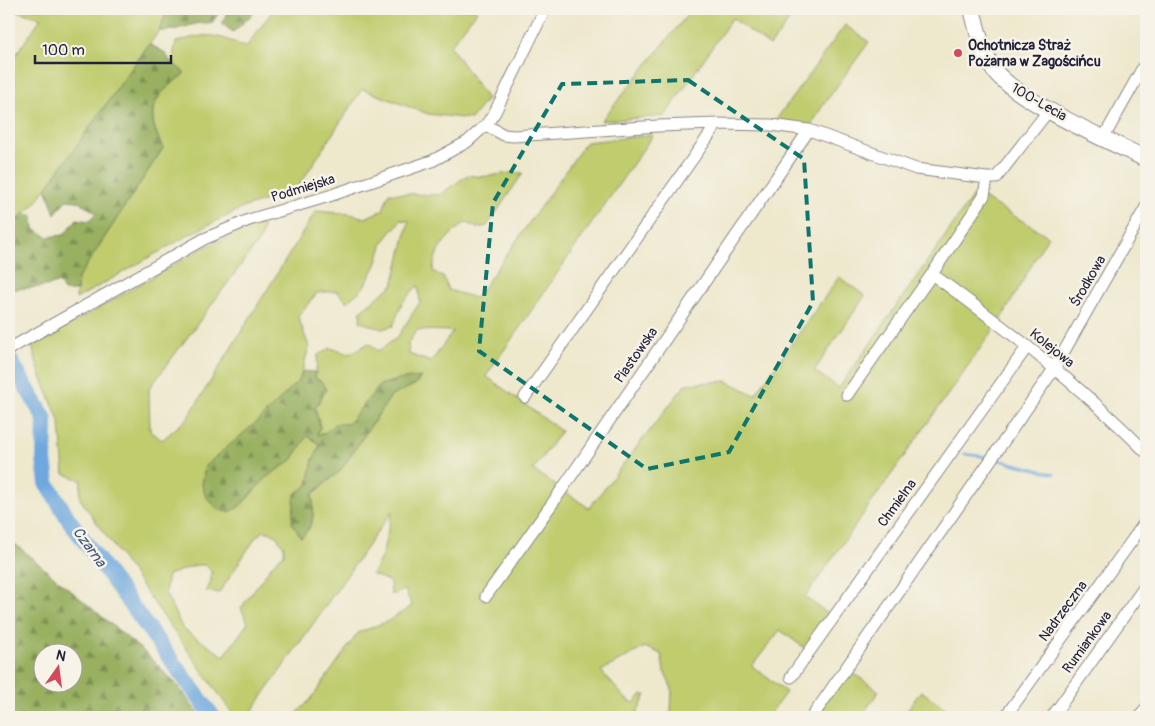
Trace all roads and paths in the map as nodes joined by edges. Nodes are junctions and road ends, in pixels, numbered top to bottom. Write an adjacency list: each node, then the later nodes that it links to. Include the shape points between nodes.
1 (545, 9): 6 (street, Podmiejska)
2 (972, 9): 4 (street, 100-Lecia, via 992,68 1015,90)
3 (1146, 62): 8 (street)
4 (1050, 110): 8 (street, 100-Lecia); 10 (street, via 996,178)
5 (717, 124): 6 (street, via 514,136 504,135); 7 (street); 17 (street)
6 (486, 125): 13 (street, Podmiejska, via 467,142 432,161 249,220 204,239)
7 (808, 130): 10 (street, via 916,169); 21 (street, Piastowska)
8 (1104, 137): 9 (street, 100-Lecia)
9 (1146, 159)
10 (987, 178): 12 (street, via 984,196)
11 (1146, 207): 15 (street, Środkowa)
12 (932, 274): 14 (street, Kolejowa); 16 (street)
13 (12, 347)
14 (1027, 347): 15 (street, Kolejowa); 22 (street, Chmielna)
15 (1054, 369): 18 (street, Kolejowa); 24 (street, Środkowa)
16 (847, 395)
17 (525, 397)
18 (1146, 452)
19 (1146, 521): 25 (street, Nadrzeczna)
20 (1146, 585): 26 (street, Rumiankowa)
21 (486, 596)
22 (791, 676)
23 (1146, 708): 27 (street)
24 (812, 717)
25 (1005, 717)
26 (1052, 717)
27 (1140, 717)

